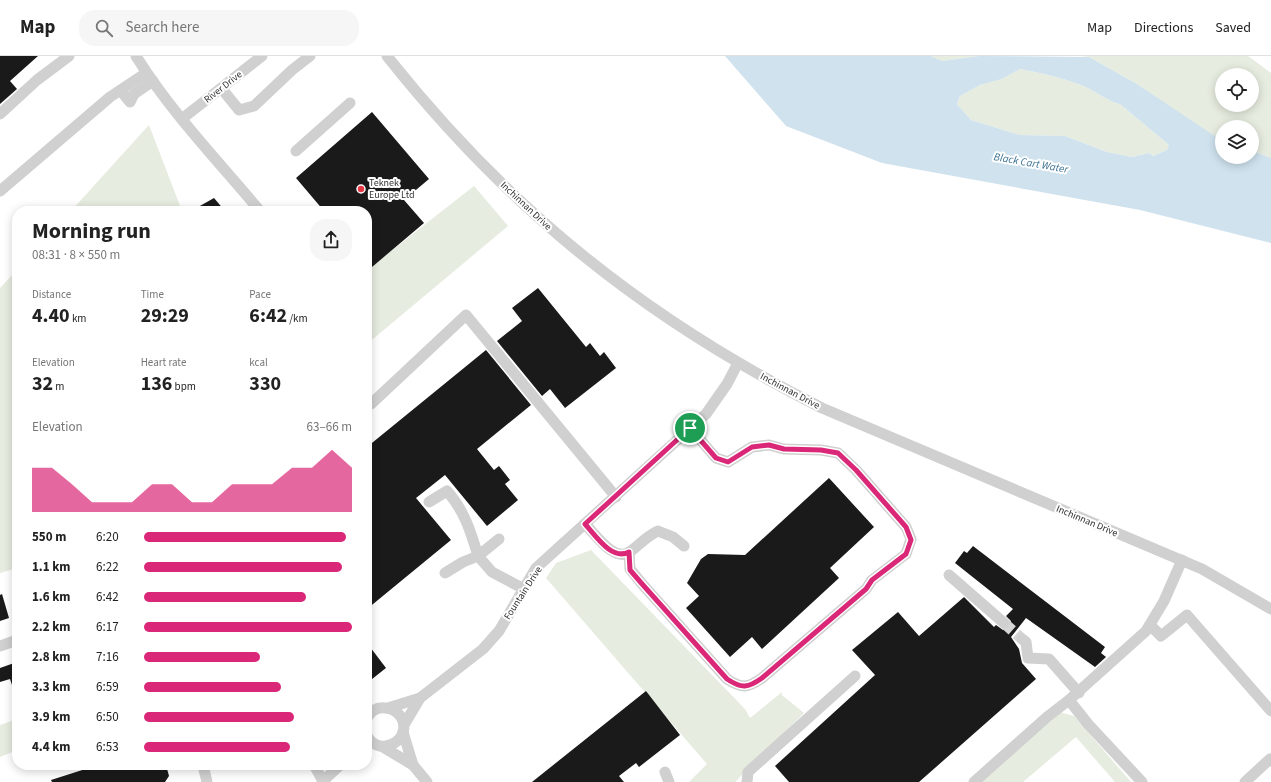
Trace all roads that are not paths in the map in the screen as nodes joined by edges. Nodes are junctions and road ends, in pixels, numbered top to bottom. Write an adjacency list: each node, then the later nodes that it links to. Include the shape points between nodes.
1 (69, 56): 10 (street, via 37,80)
2 (136, 56): 6 (street)
3 (262, 56): 7 (street, River Drive)
4 (310, 56): 7 (street, via 254,106 240,110)
5 (387, 56): 15 (street, Inchinnan Drive, via 441,122 533,215 621,286)
6 (150, 77): 8 (street); 8 (street, via 130,102); 11 (street)
7 (222, 89): 11 (street, River Drive)
8 (121, 91): 13 (street, via 110,97)
9 (350, 103): 12 (street)
10 (0, 114)
11 (183, 118): 14 (street)
12 (296, 150)
13 (0, 191)
14 (256, 206)
15 (738, 363): 17 (street, Fountain Drive, via 706,414); 25 (street, Inchinnan Drive, via 771,382 870,430)
16 (372, 403): 18 (street, via 466,315)
17 (690, 428): 18 (street, Fountain Drive); 23 (street, via 716,458 728,462 752,447 769,445 784,449 838,453 906,527 911,540 906,554 872,580 866,589 750,687 736,685 727,679 648,591 630,570)
18 (616, 497): 20 (street, Fountain Drive)
19 (430, 502): 24 (street, via 447,491 459,505)
20 (585, 524): 23 (street, via 615,554 623,555); 28 (street, Fountain Drive, via 536,568)
21 (499, 539): 24 (street)
22 (684, 546): 23 (street, via 673,537 658,531)
23 (629, 552)
24 (478, 556): 26 (street); 28 (street, via 492,572)
25 (1182, 560): 29 (street, Inchinnan Drive, via 1228,582); 31 (street)
26 (445, 573)
27 (949, 575): 30 (street)
28 (524, 589): 37 (street, Fountain Drive, via 499,631 483,649)
29 (1271, 609)
30 (1004, 623)
31 (1150, 625): 36 (street); 40 (street, via 1161,636 1188,615)
32 (1022, 639): 36 (street, via 1026,642 1028,658 1049,659)
33 (12, 642): 34 (street)
34 (0, 646)
35 (855, 676): 54 (street, via 748,772)
36 (1078, 693): 38 (street)
37 (420, 698): 39 (street, Fountain Drive); 42 (street, Fountain Drive)
38 (1069, 700): 55 (street, via 1047,716); 56 (street)
39 (388, 708): 41 (street, Fountain Drive); 42 (street, via 399,714)
40 (1271, 711)
41 (372, 712)
42 (404, 728): 44 (street, Fountain Drive, via 394,744); 47 (street)
43 (372, 743): 44 (street)
44 (381, 746): 45 (street, Fountain Drive); 47 (street)
45 (372, 749)
46 (1271, 759): 57 (street)
47 (413, 766): 53 (street)
48 (204, 770): 51 (street)
49 (316, 770): 52 (street)
50 (335, 770): 52 (street)
51 (207, 782)
52 (322, 782)
53 (427, 782)
54 (747, 782)
55 (974, 782)
56 (1142, 782)
57 (1245, 782)

